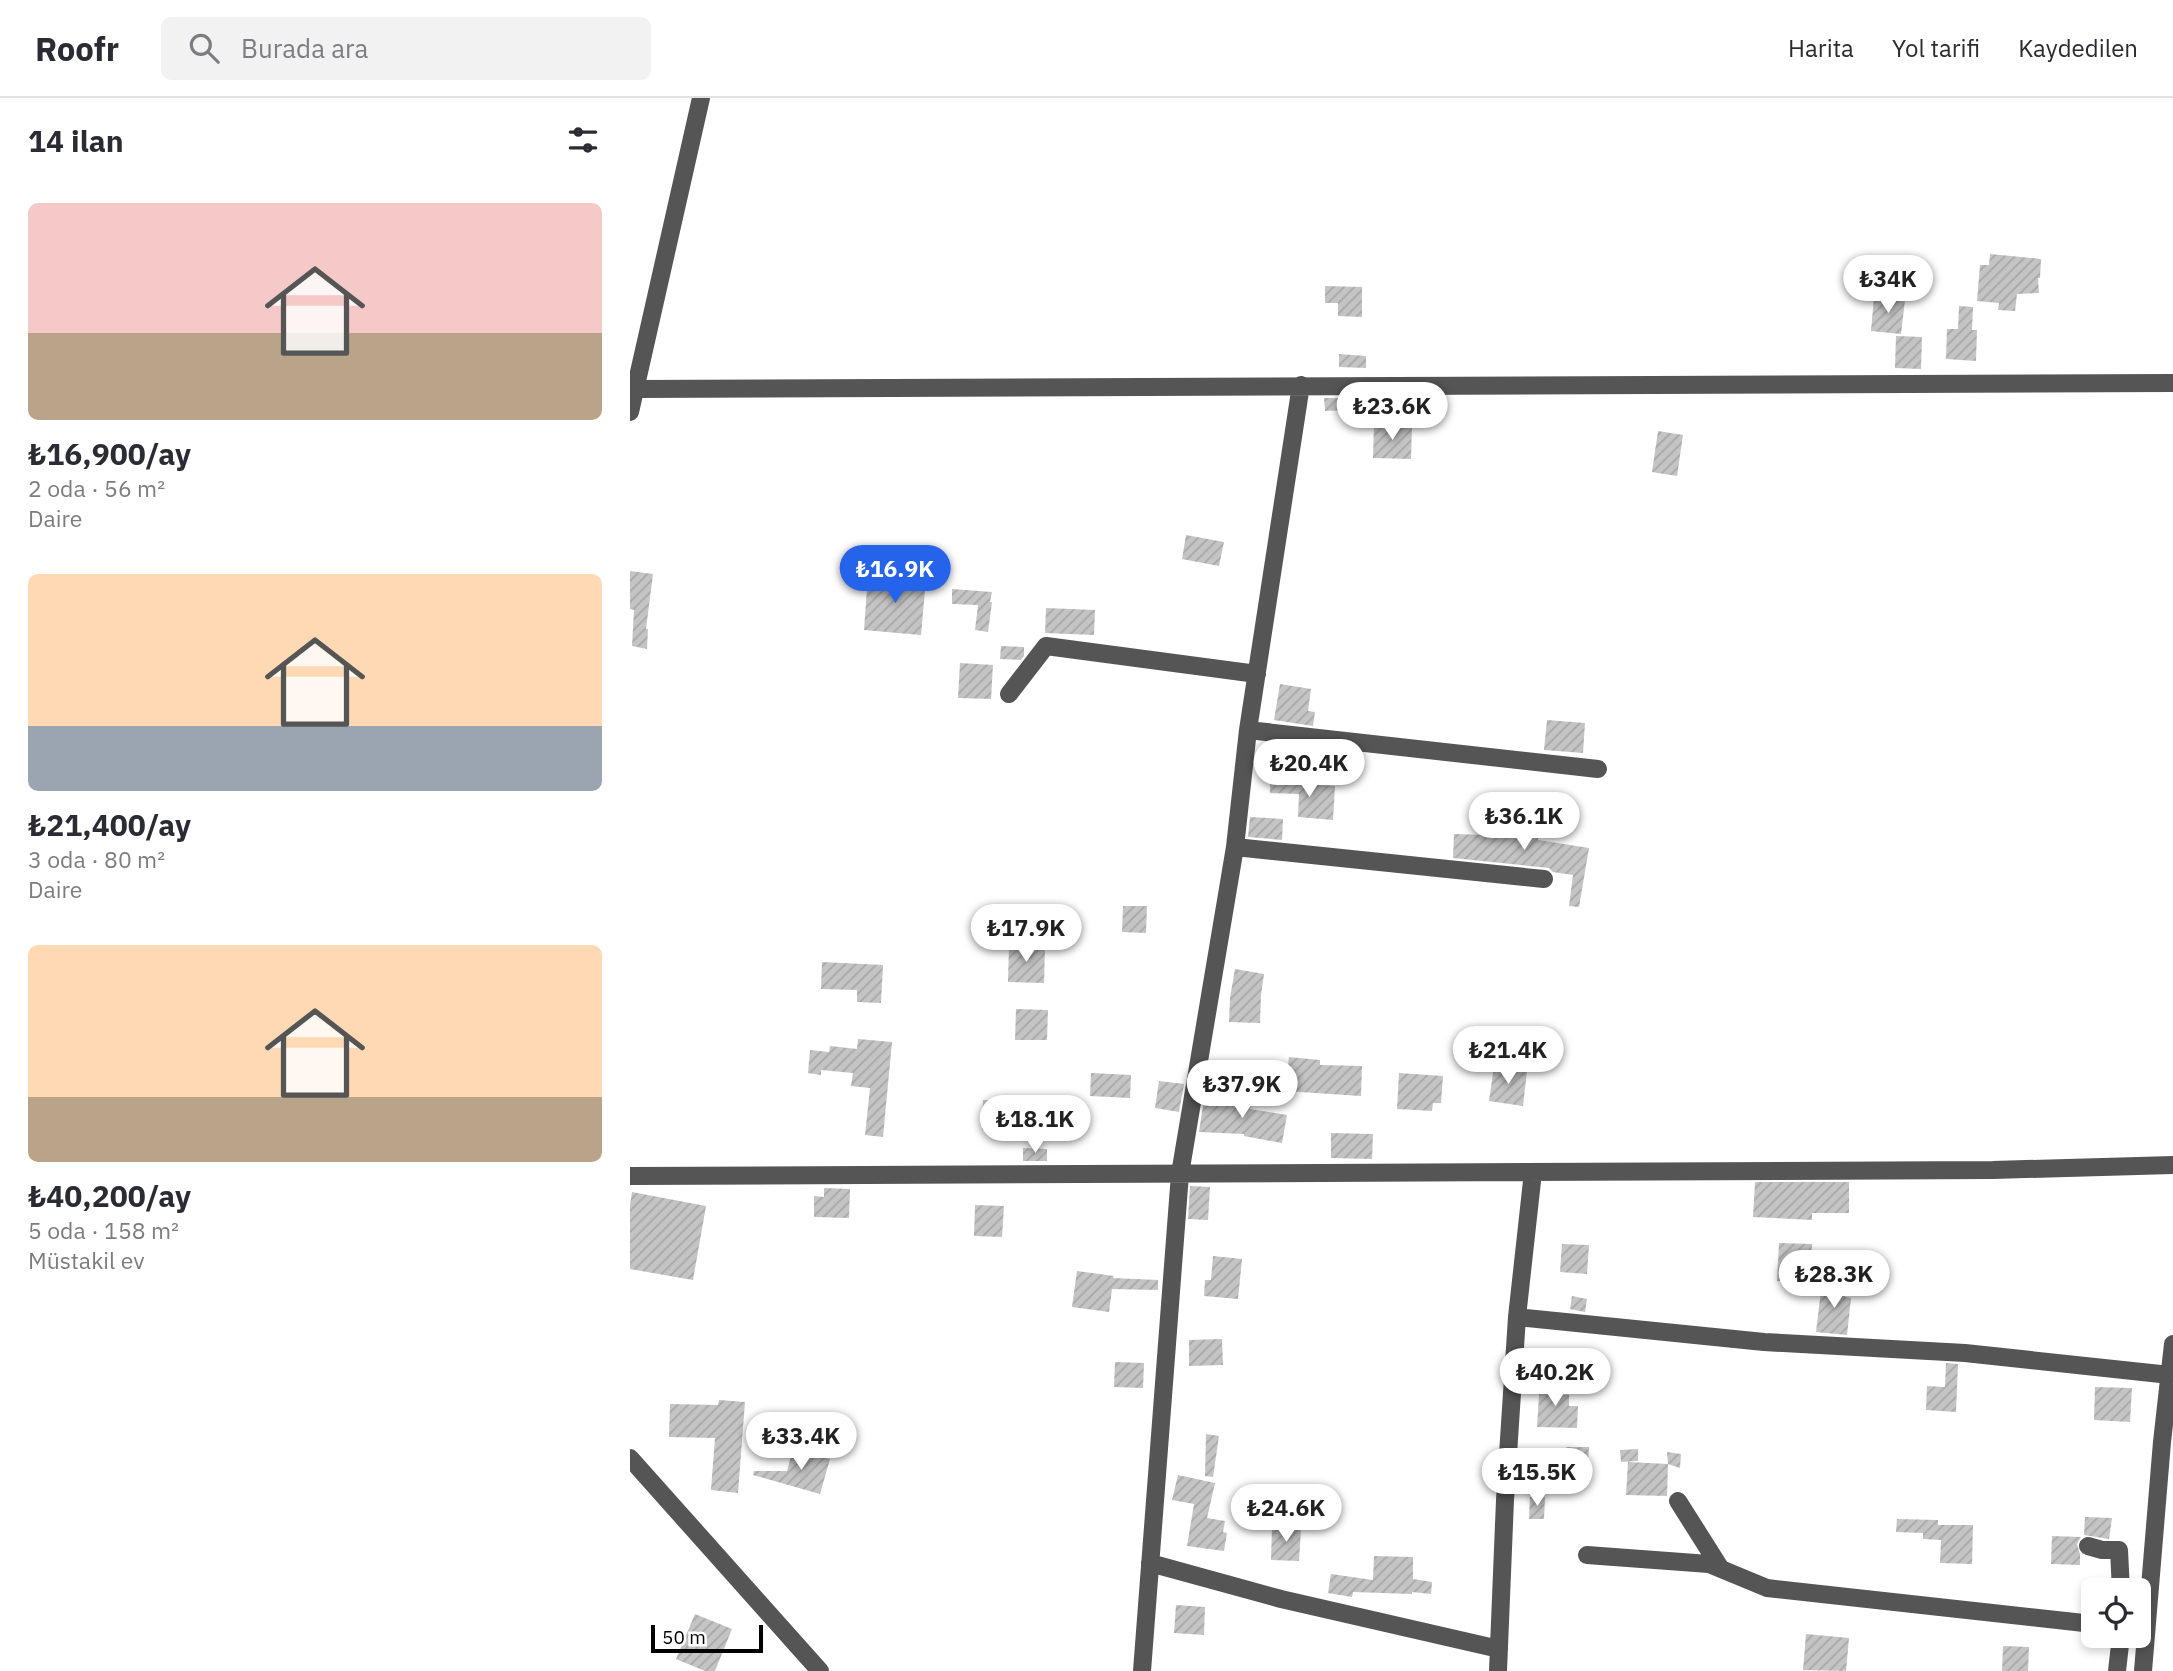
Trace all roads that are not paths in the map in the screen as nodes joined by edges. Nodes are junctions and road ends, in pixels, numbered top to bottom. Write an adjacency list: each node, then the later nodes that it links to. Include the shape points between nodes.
1 (701, 98): 4 (street)
2 (2173, 383): 3 (street)
3 (1301, 386): 4 (street); 6 (street)
4 (635, 389): 5 (street)
5 (630, 412)
6 (1257, 674): 7 (street, via 1046,646); 8 (street)
7 (1009, 694)
8 (1248, 730): 9 (street); 10 (street)
9 (1598, 769)
10 (1235, 847): 11 (street); 14 (street)
11 (1544, 879)
12 (2173, 1166): 13 (street)
13 (1533, 1172): 14 (street); 16 (street)
14 (1180, 1174): 15 (street); 23 (street)
15 (630, 1177)
16 (1517, 1317): 18 (street, via 1764,1342 1965,1353); 28 (street)
17 (2173, 1345): 18 (street)
18 (2170, 1375): 33 (street)
19 (630, 1458): 29 (street)
20 (1678, 1501): 24 (street)
21 (2088, 1546): 25 (street, via 2119,1550)
22 (1587, 1555): 24 (street, via 1709,1563)
23 (1150, 1563): 28 (street, via 1281,1600); 30 (street)
24 (1721, 1569): 26 (street, via 1767,1588)
25 (2120, 1578)
26 (2081, 1623)
27 (2120, 1648): 32 (street)
28 (1499, 1649): 31 (street)
29 (820, 1671)
30 (1142, 1671)
31 (1498, 1671)
32 (2117, 1671)
33 (2143, 1671)

